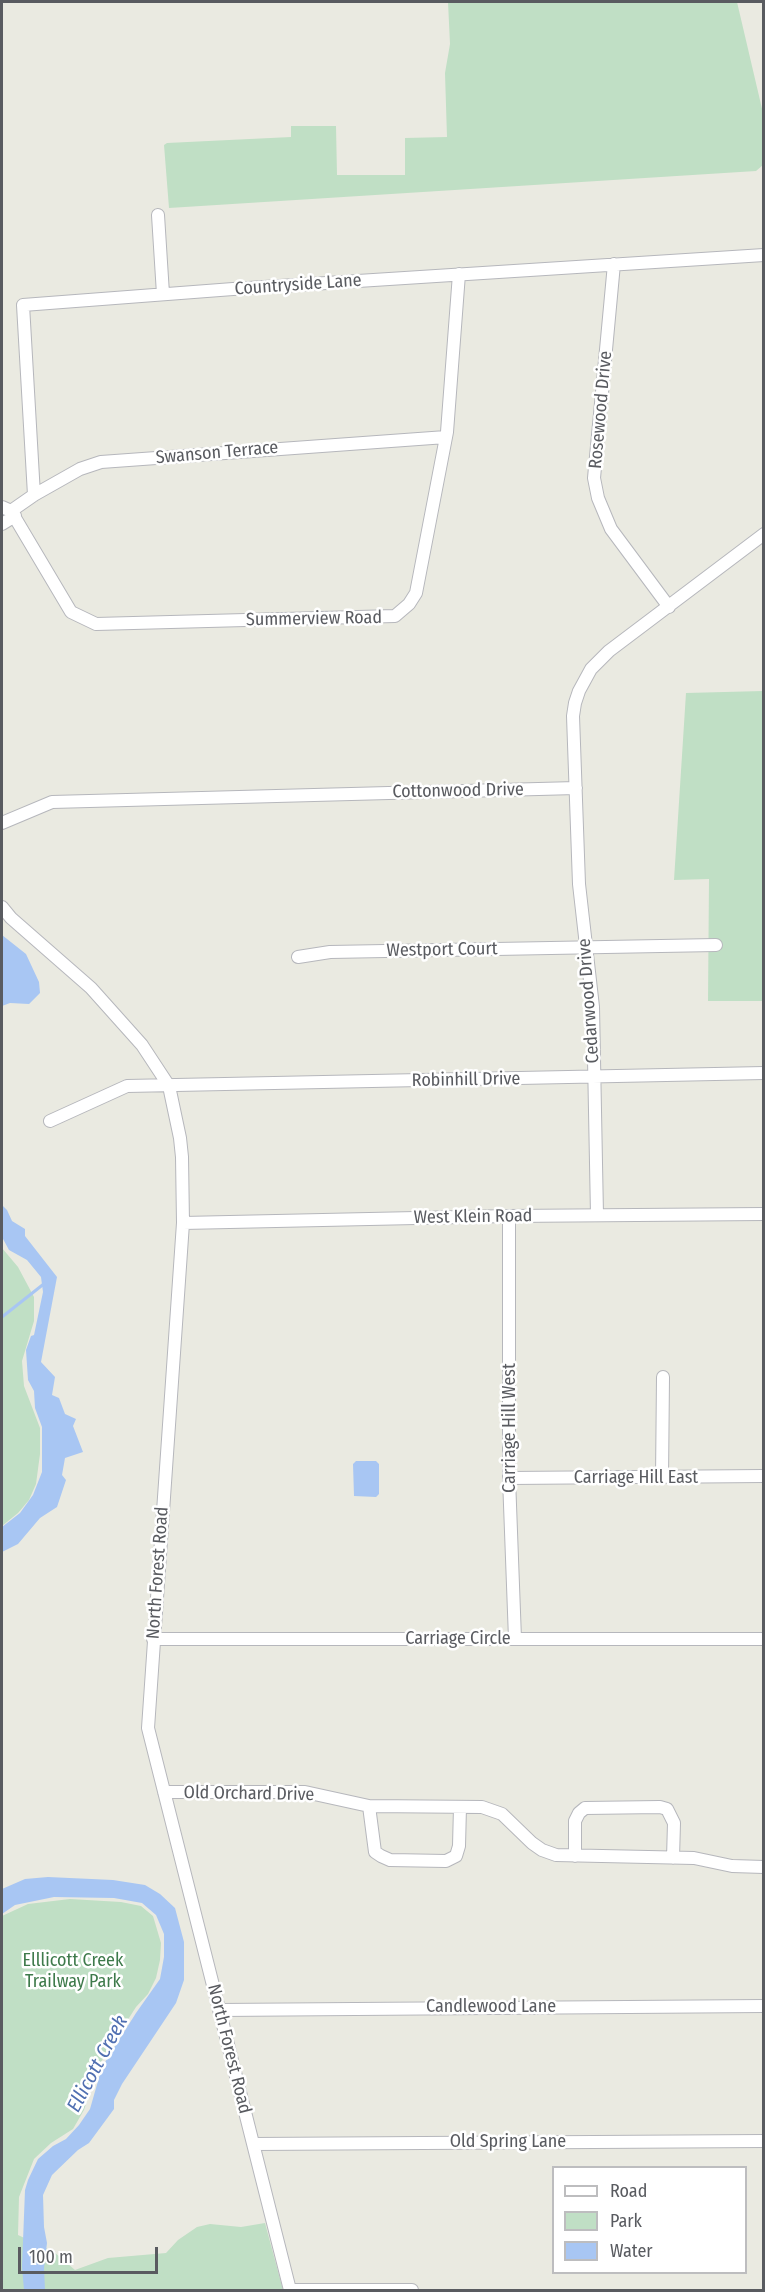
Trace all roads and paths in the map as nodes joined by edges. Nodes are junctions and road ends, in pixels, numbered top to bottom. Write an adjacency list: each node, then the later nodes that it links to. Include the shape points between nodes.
1 (158, 215): 5 (street)
2 (764, 255): 3 (street, Countryside Lane)
3 (614, 264): 4 (street, Countryside Lane); 11 (street, Rosewood Drive, via 594,478 610,529)
4 (459, 274): 5 (street, Countryside Lane); 6 (street, Summerview Road)
5 (163, 294): 7 (street, Countryside Lane, via 23,305)
6 (446, 437): 7 (street, Swanson Terrace, via 101,462); 8 (street, Summerview Road, via 416,593 403,611 389,618 96,624 71,612)
7 (34, 495): 8 (street, Swanson Terrace)
8 (9, 511): 9 (street, Swanson Terrace)
9 (2, 524)
10 (762, 540): 11 (street, via 715,569)
11 (669, 607): 12 (street, via 609,651 584,680 573,716)
12 (576, 788): 13 (street, Cottonwood Drive, via 52,802); 16 (street, Cedarwood Drive, via 579,884)
13 (2, 822)
14 (2, 908): 20 (street, North Forest Road, via 91,988 142,1045)
15 (716, 945): 16 (street, Westport Court)
16 (586, 946): 17 (street, Westport Court, via 330,952); 19 (street, Cedarwood Drive, via 593,1007)
17 (298, 957)
18 (764, 1073): 19 (street, Robinhill Drive)
19 (594, 1077): 20 (street, Robinhill Drive); 23 (street, Cedarwood Drive)
20 (169, 1086): 21 (street, Robinhill Drive, via 127,1086); 25 (street, North Forest Road, via 183,1157)
21 (50, 1121)
22 (764, 1214): 23 (street, West Klein Road)
23 (597, 1215): 24 (street, West Klein Road)
24 (509, 1216): 25 (street, West Klein Road); 28 (street, Carriage Hill West)
25 (183, 1224): 30 (street, North Forest Road)
26 (663, 1377): 29 (street)
27 (764, 1476): 29 (street, Carriage Hill East)
28 (509, 1478): 29 (street, Carriage Hill East); 31 (street, Carriage Hill West)
29 (662, 1478)
30 (153, 1639): 31 (street, Carriage Circle); 33 (street, North Forest Road, via 148,1728)
31 (515, 1639): 32 (street, Carriage Circle)
32 (763, 1639)
33 (164, 1792): 34 (street, Old Orchard Drive, via 305,1792); 40 (street, North Forest Road)
34 (369, 1806): 35 (street, Old Orchard Drive); 35 (street, via 375,1852 390,1860 446,1861 456,1856 459,1846)
35 (460, 1807): 36 (street, Old Orchard Drive, via 493,1809 542,1850 556,1856)
36 (575, 1856): 37 (street, Old Orchard Drive); 37 (street, via 575,1821 585,1808 660,1807 667,1809 674,1823)
37 (673, 1858): 38 (street, Old Orchard Drive)
38 (764, 1867)
39 (764, 2006): 40 (street, Candlewood Lane)
40 (219, 2010): 42 (street, North Forest Road)
41 (764, 2140): 42 (street, Old Spring Lane)
42 (253, 2144): 43 (street, North Forest Road)
43 (290, 2290): 44 (street)
44 (412, 2290)

